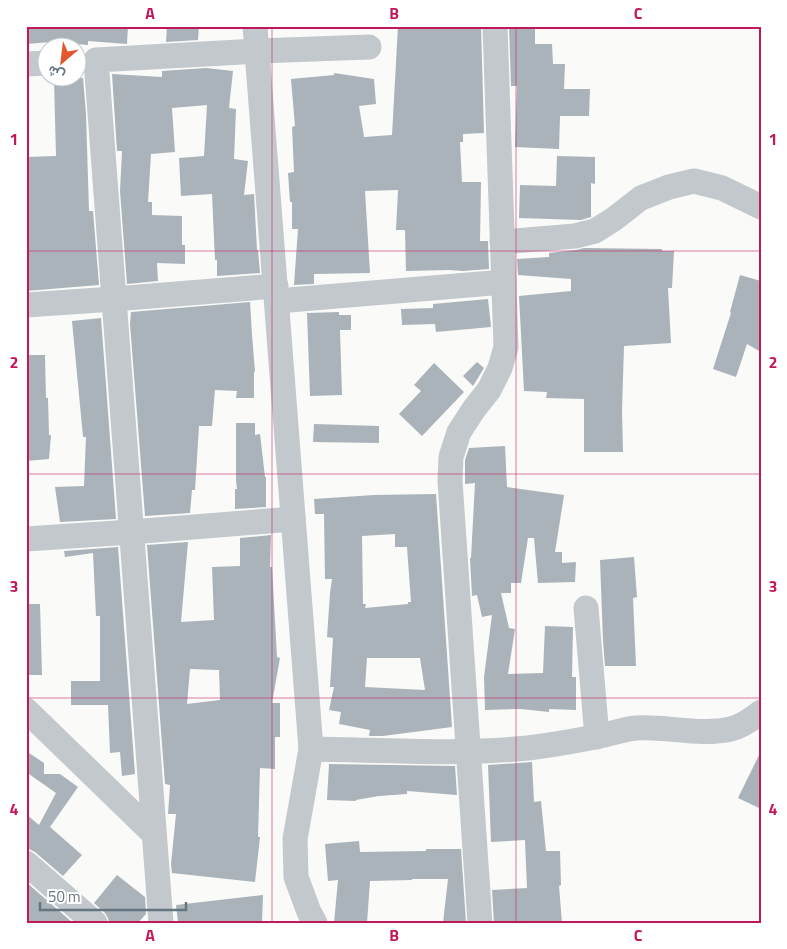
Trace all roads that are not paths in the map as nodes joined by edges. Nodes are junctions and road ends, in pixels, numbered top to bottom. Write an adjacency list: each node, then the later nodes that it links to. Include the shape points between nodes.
1 (255, 26): 4 (street)
2 (494, 26): 8 (street)
3 (369, 47): 4 (street)
4 (258, 51): 5 (street); 10 (street)
5 (88, 60)
6 (88, 69): 11 (street)
7 (761, 208): 8 (street, via 722,188 694,181 641,198 595,231 575,236)
8 (502, 242): 9 (street)
9 (504, 282): 10 (street); 21 (street, via 506,347 500,368 459,432 451,456 450,481)
10 (276, 293): 11 (street); 13 (street)
11 (114, 299): 12 (street); 14 (street)
12 (26, 305)
13 (293, 518): 14 (street); 20 (street)
14 (132, 532): 15 (street); 22 (street)
15 (26, 539)
16 (586, 608): 19 (street)
17 (26, 710): 22 (street)
18 (761, 712): 19 (street, via 748,722 718,731 635,728)
19 (597, 737): 21 (street, via 529,748)
20 (311, 749): 21 (street); 26 (street, via 295,838 296,877)
21 (469, 752): 27 (street)
22 (154, 834): 25 (street)
23 (26, 863): 24 (street)
24 (94, 923)
25 (161, 923)
26 (315, 923)
27 (480, 923)

